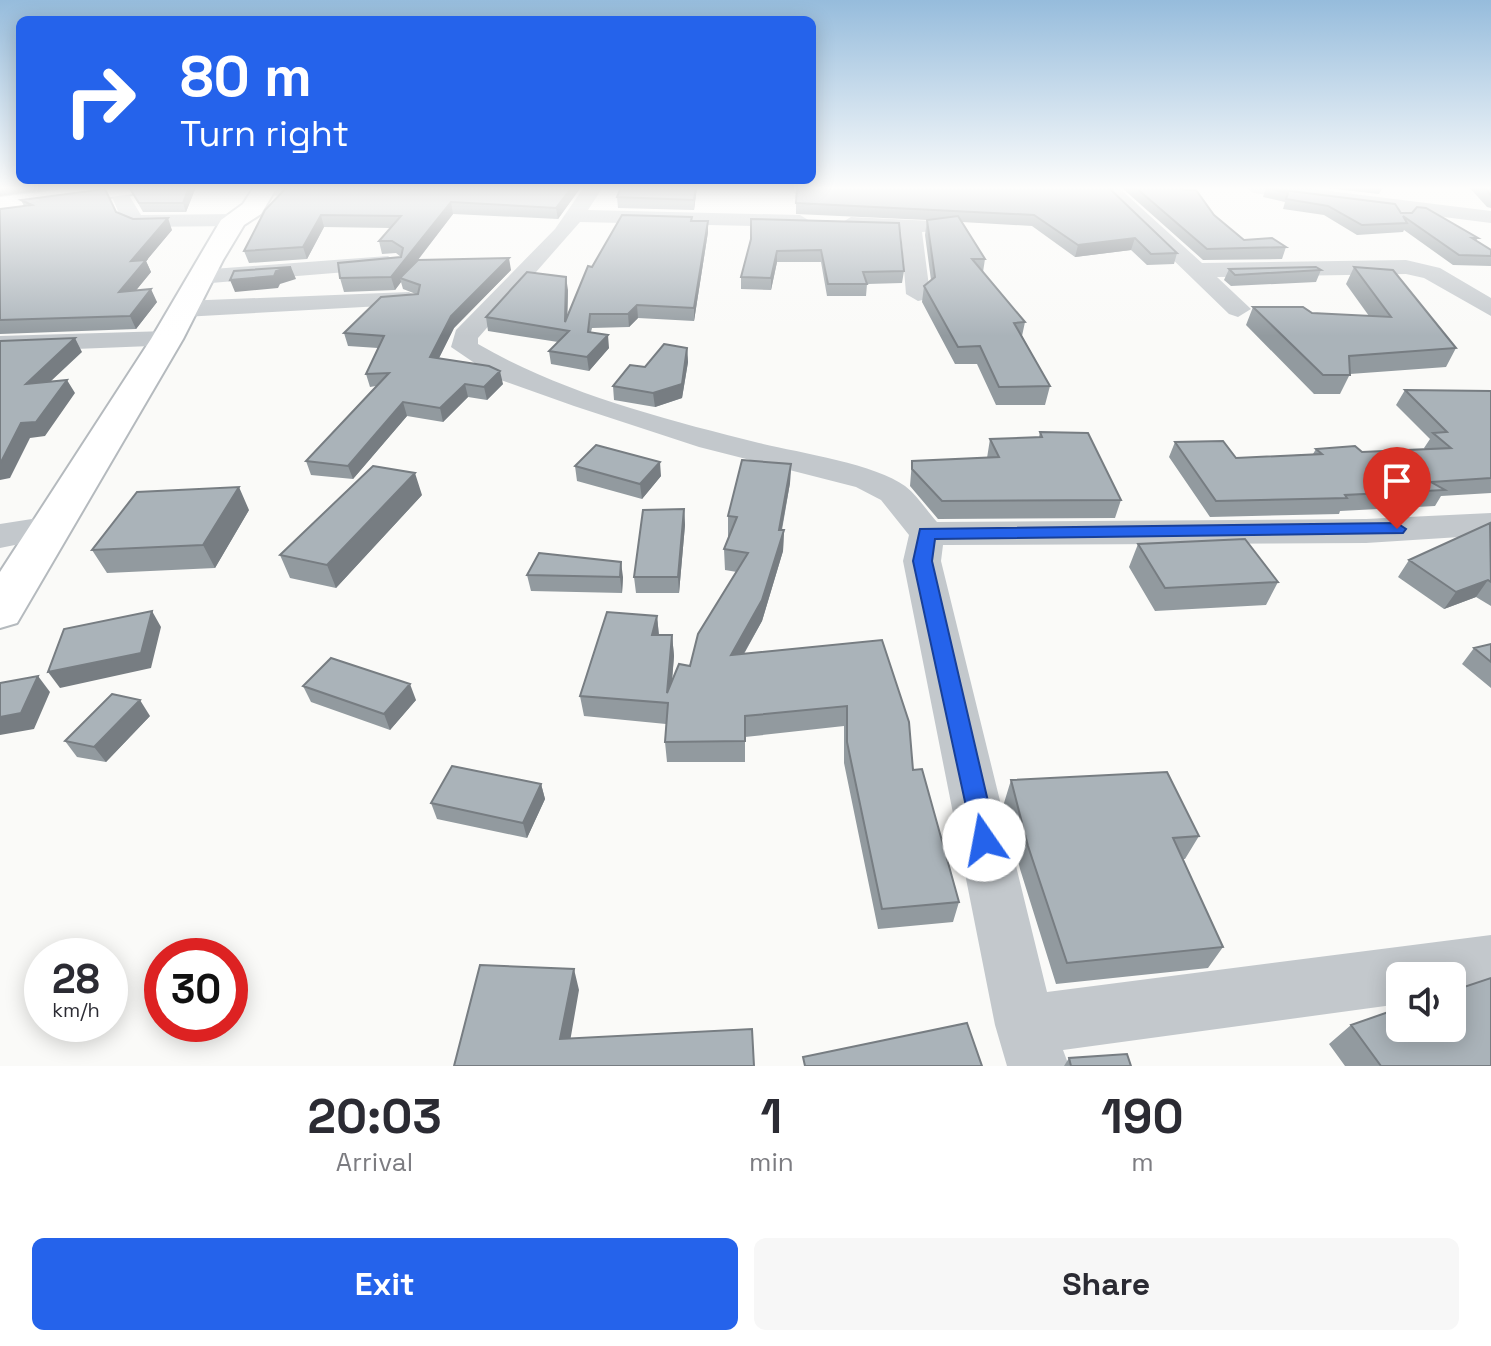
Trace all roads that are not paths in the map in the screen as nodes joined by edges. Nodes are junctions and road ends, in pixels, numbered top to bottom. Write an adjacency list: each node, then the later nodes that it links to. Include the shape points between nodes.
1 (226, 237): 9 (main road)
2 (559, 237): 15 (street, via 465,336 464,347 508,373 584,400 868,480 893,493)
3 (912, 237): 7 (street)
4 (1160, 237): 6 (street)
5 (394, 263): 9 (street)
6 (1196, 270): 10 (street, via 1406,267 1432,273); 11 (street)
7 (918, 294)
8 (409, 299): 9 (street)
9 (183, 308): 12 (street); 14 (main road)
10 (1491, 308)
11 (1238, 309)
12 (0, 344)
13 (1491, 524): 15 (street, via 1366,531)
14 (51, 527): 16 (street); 17 (main road)
15 (927, 534): 19 (street, via 922,561)
16 (0, 536)
17 (0, 611)
18 (1491, 963): 19 (street)
19 (1031, 1046)

